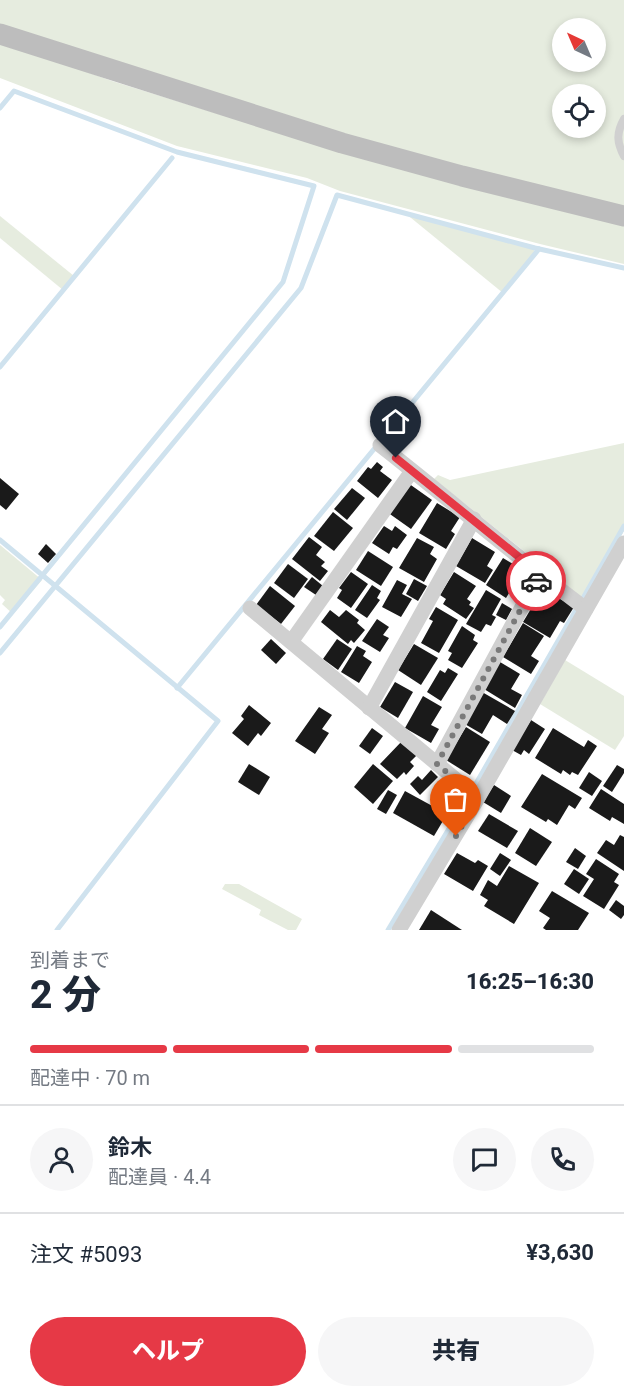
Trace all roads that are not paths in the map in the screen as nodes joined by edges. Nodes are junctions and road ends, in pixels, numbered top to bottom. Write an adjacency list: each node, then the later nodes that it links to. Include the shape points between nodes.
1 (0, 34): 4 (street, via 342,143)
2 (624, 119): 3 (lane, via 617,135)
3 (624, 156)
4 (624, 216)
5 (380, 445): 6 (street)
6 (412, 471): 7 (street); 12 (street)
7 (474, 519): 9 (street); 13 (street)
8 (624, 543): 11 (street)
9 (540, 574): 11 (street); 14 (street)
10 (250, 608): 12 (street)
11 (586, 609): 15 (street)
12 (291, 642): 13 (street)
13 (369, 708): 14 (street)
14 (437, 764): 15 (street)
15 (478, 798): 16 (street)
16 (399, 930)

